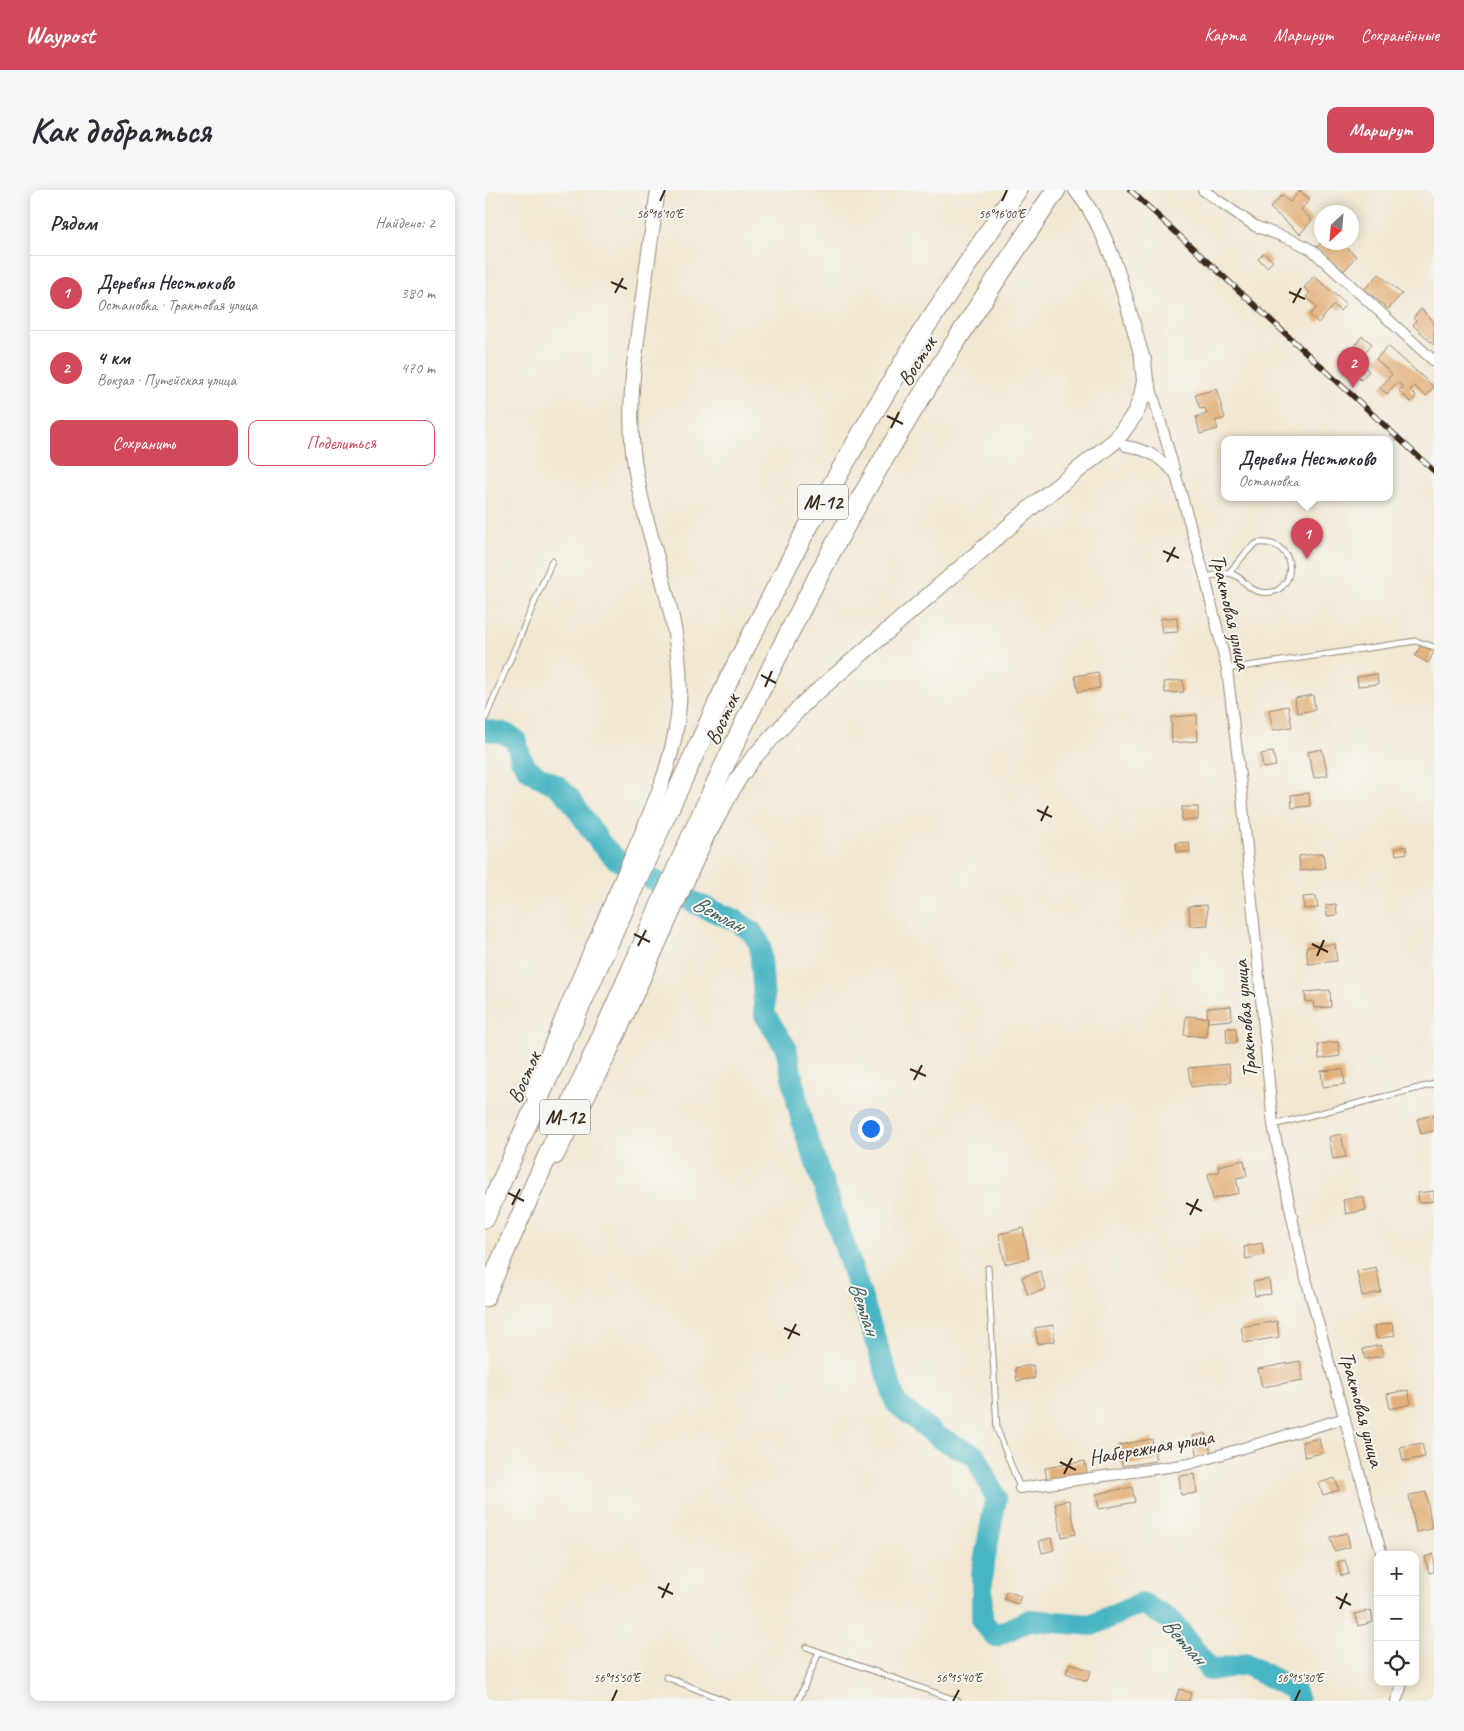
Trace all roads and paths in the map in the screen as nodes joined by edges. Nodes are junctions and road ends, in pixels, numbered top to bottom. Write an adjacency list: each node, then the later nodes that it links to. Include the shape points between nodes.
1 (657, 190): 16 (main road, via 631,396 637,476 674,622 679,667 679,707)
2 (1017, 190): 16 (highway, Восток / М-12, via 922,332 878,405 804,534)
3 (1056, 190): 17 (highway, Восток / М-12, via 949,350 873,477 760,691)
4 (1076, 190): 6 (main road, via 1100,228 1115,265)
5 (1203, 190): 7 (street, via 1255,226 1311,250)
6 (1143, 360): 9 (street, Трактовая улица); 17 (highway, via 1145,382 1141,399 1135,414 1116,440 1033,505 804,703 754,757)
7 (1434, 361)
8 (1126, 446): 9 (street, Трактовая улица, via 1141,448 1157,456)
9 (1176, 475): 12 (street, Трактовая улица)
10 (552, 561): 15 (lane)
11 (1228, 573): 11 (lane, via 1236,574 1252,589 1268,593 1287,580 1290,565 1283,550 1267,542 1258,543 1250,547); 12 (lane)
12 (1205, 577): 14 (street, Трактовая улица)
13 (1434, 647): 14 (lane, via 1416,641)
14 (1227, 670): 20 (street, Трактовая улица)
15 (485, 720)
16 (661, 808): 18 (highway, Восток / М-12)
17 (703, 827): 24 (highway, Восток / М-12)
18 (611, 923): 21 (main road, via 556,1031); 22 (highway, Восток / М-12)
19 (1434, 1084): 20 (lane)
20 (1273, 1125): 25 (street, Трактовая улица, via 1302,1264)
21 (485, 1214)
22 (485, 1218)
23 (988, 1268): 26 (lane, via 997,1429)
24 (485, 1296)
25 (1345, 1418): 26 (street, Набережная улица, via 1189,1464); 27 (street, Трактовая улица)
26 (1020, 1488)
27 (1381, 1551)
28 (806, 1647): 29 (lane)
29 (819, 1652): 33 (lane); 34 (lane)
30 (666, 1677): 32 (lane)
31 (1402, 1686): 35 (street)
32 (726, 1701)
33 (798, 1701)
34 (958, 1701)
35 (1396, 1701)

